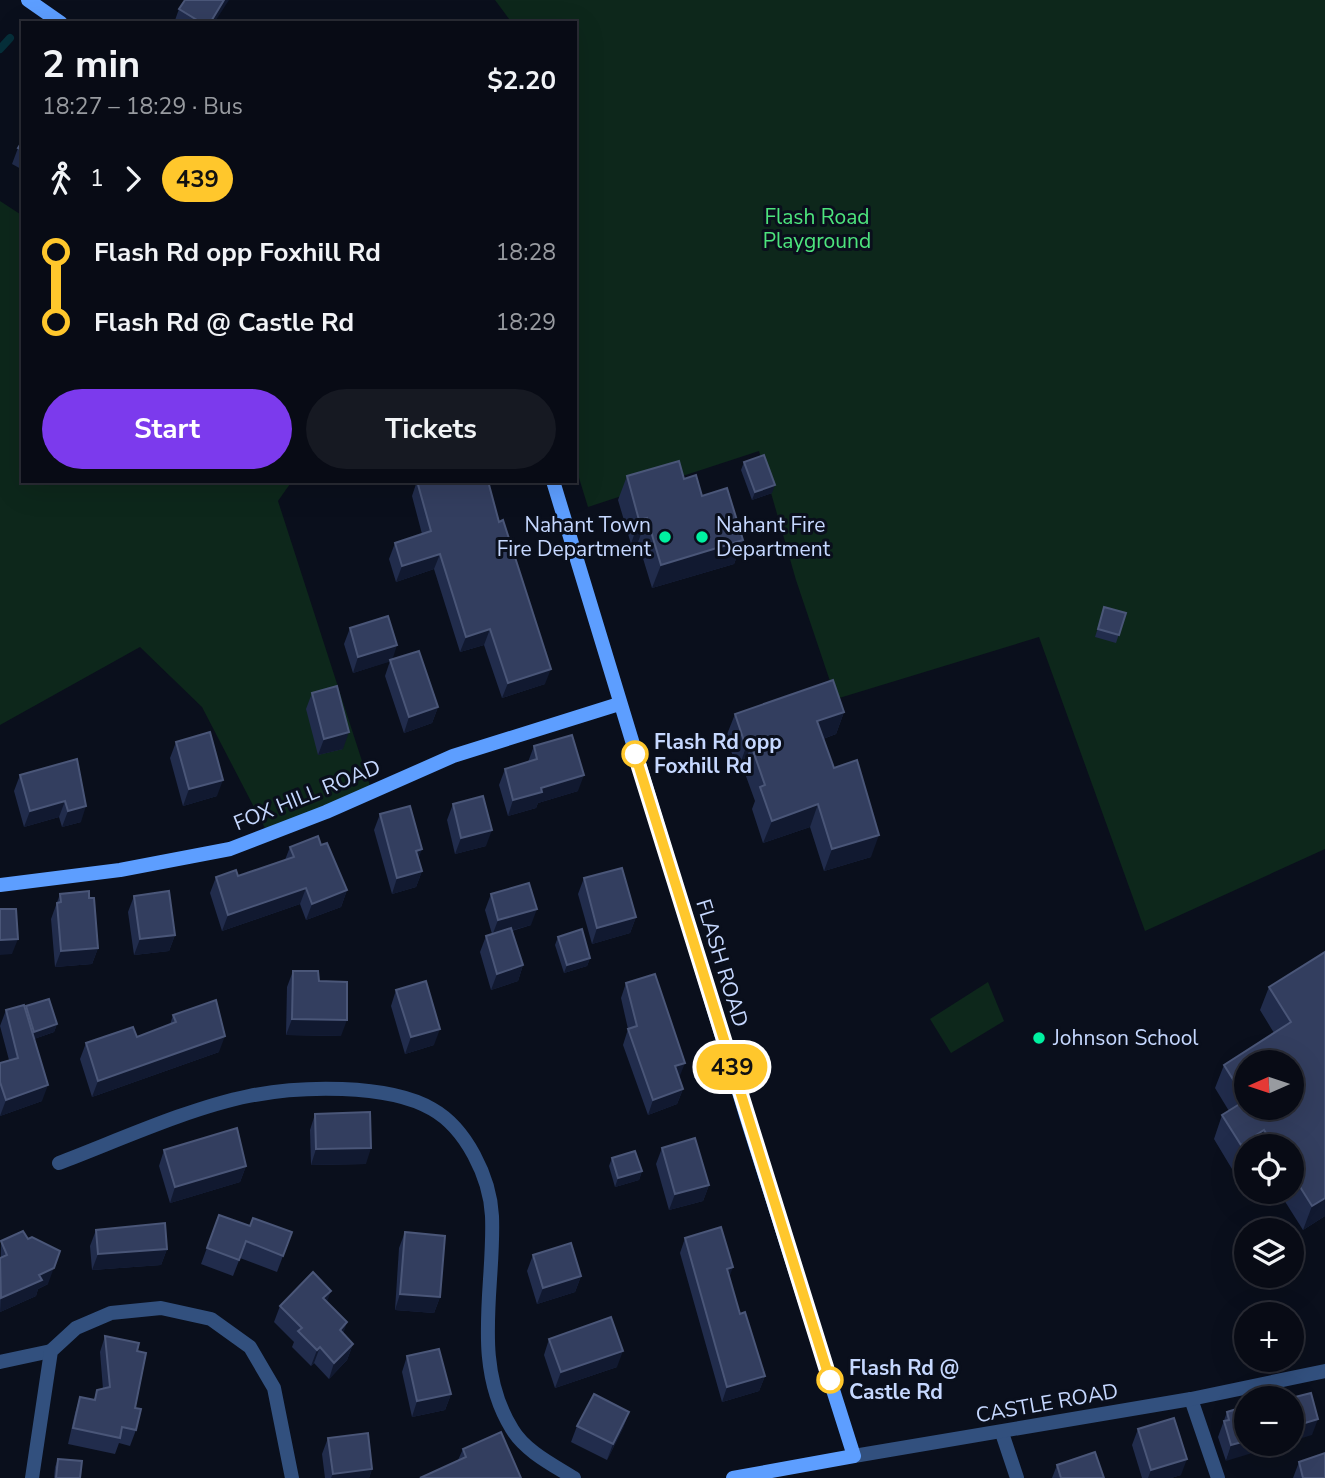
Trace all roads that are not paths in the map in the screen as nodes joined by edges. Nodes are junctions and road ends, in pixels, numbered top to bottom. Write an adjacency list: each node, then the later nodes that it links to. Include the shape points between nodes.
1 (28, 0): 2 (main road)
2 (58, 21)
3 (554, 483): 4 (main road, FLASH ROAD)
4 (619, 704): 5 (main road, FOX HILL ROAD, via 453,756 230,849 120,870); 12 (main road, FLASH ROAD)
5 (0, 885)
6 (59, 1163): 15 (street, via 249,1096 331,1089 384,1094 430,1108 455,1125 485,1182 492,1214 485,1333 497,1393 512,1430 538,1456)
7 (51, 1351): 8 (street); 13 (street); 14 (street, via 76,1328 111,1313 161,1308 211,1319 250,1347 274,1388)
8 (0, 1362)
9 (1325, 1371): 10 (street, CASTLE ROAD)
10 (1191, 1399): 11 (street, CASTLE ROAD); 18 (street)
11 (1002, 1433): 12 (street, CASTLE ROAD); 17 (street)
12 (854, 1456): 16 (main road, CASTLE ROAD)
13 (32, 1478)
14 (292, 1478)
15 (574, 1478)
16 (733, 1478)
17 (1017, 1478)
18 (1218, 1478)

